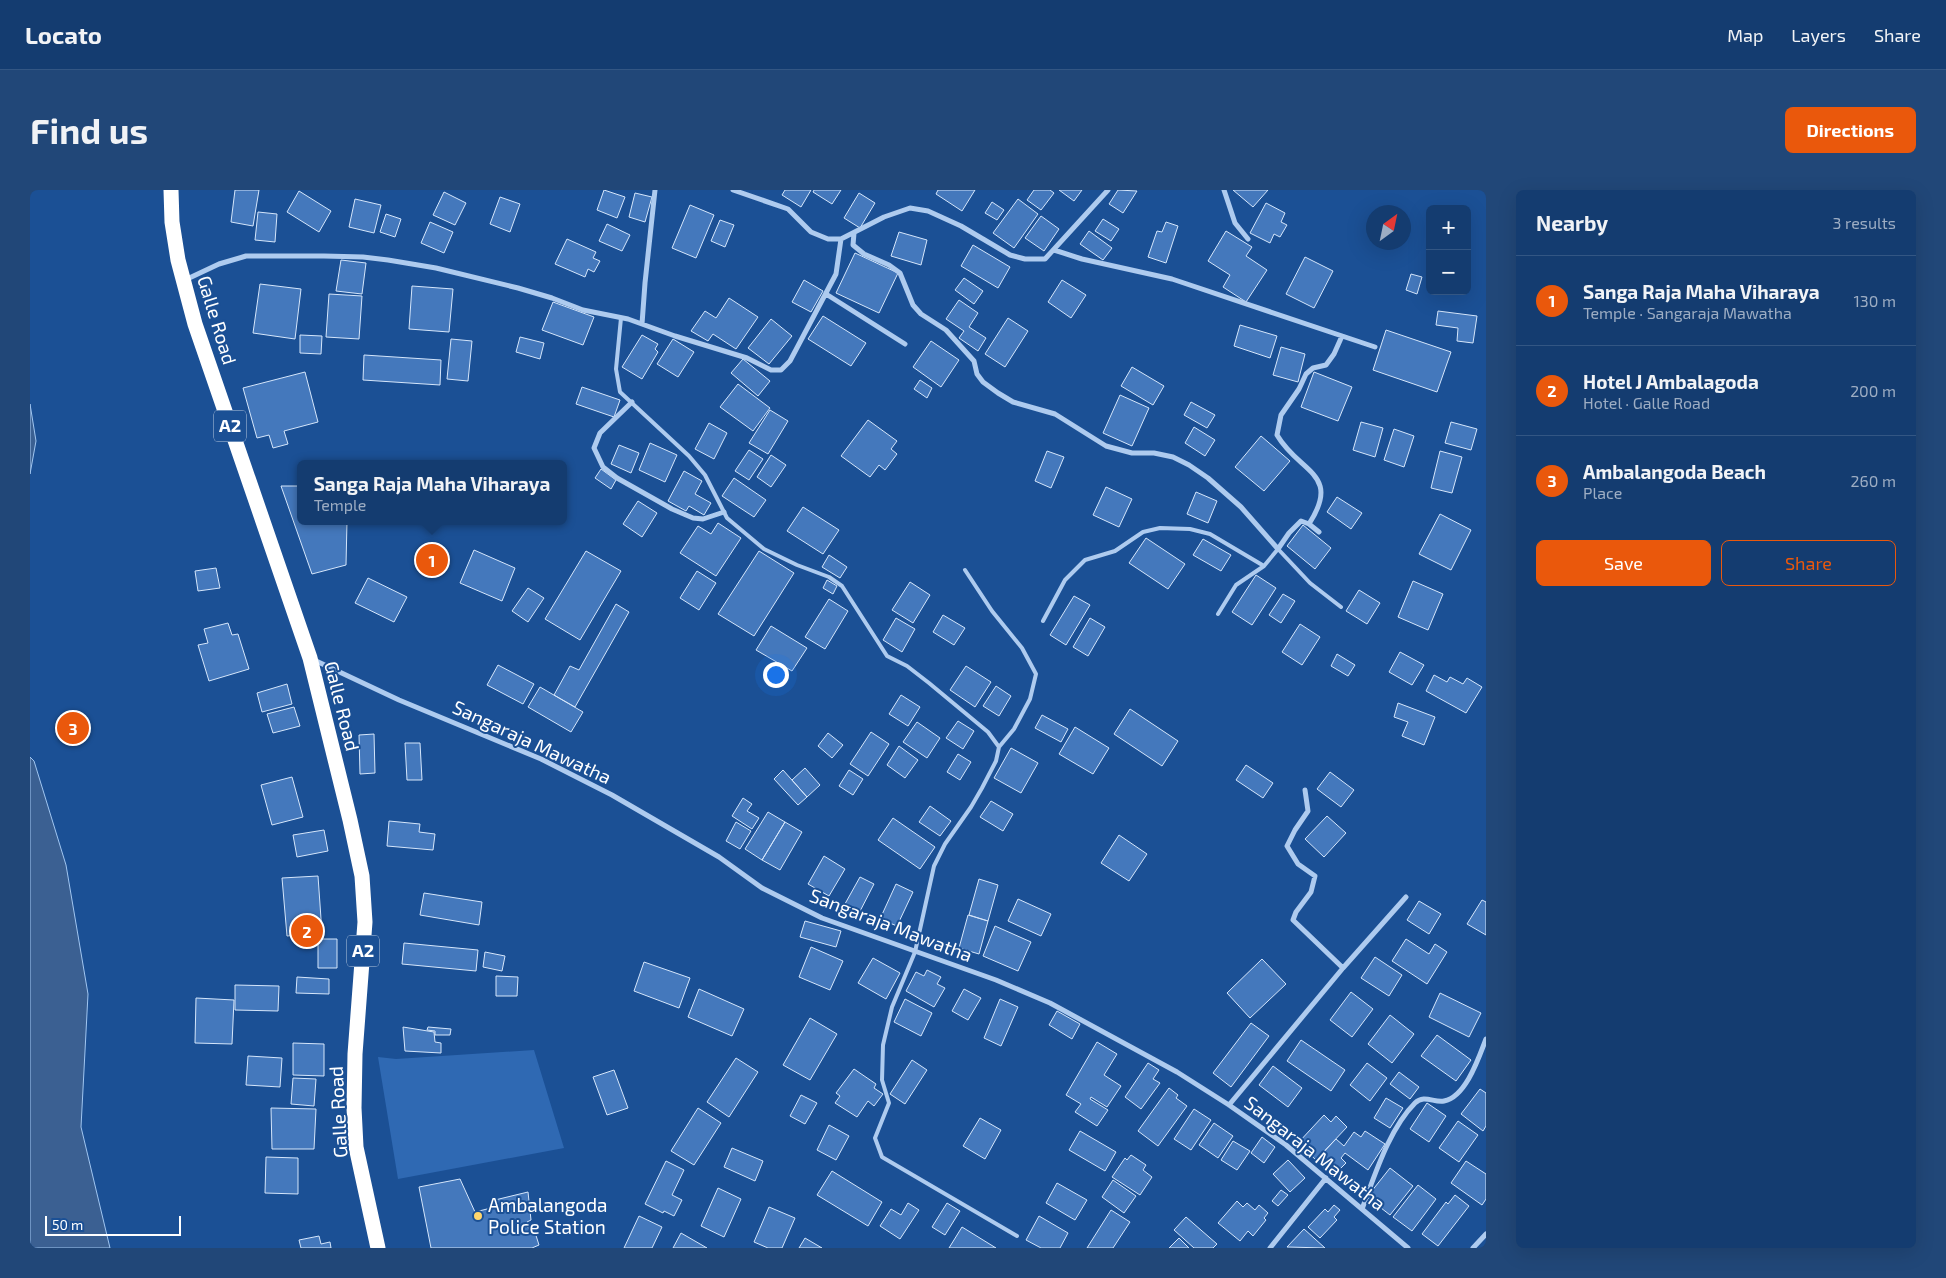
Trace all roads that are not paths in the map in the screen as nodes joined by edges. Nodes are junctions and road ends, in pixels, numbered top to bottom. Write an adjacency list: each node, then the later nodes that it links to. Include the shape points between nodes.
1 (171, 190): 10 (highway, Galle Road / A2, via 172,222)
2 (655, 190): 13 (street)
3 (1108, 190): 9 (street)
4 (1224, 190): 7 (street, via 1235,223)
5 (736, 191): 8 (street, via 788,209 811,232)
6 (854, 233): 8 (street); 9 (street, via 910,208 928,211 961,226 1010,255 1045,259); 21 (street, via 854,245 864,254 900,273 912,305 946,330 974,361 983,382 1013,402 1055,414 1106,446 1132,453 1173,457 1189,465 1241,507)
7 (1248, 239)
8 (841, 240): 11 (street, via 836,274)
9 (1054, 250): 14 (street, via 1172,279)
10 (184, 280): 12 (street, via 246,256 363,257 436,268); 27 (highway, Galle Road / A2, via 196,324)
11 (826, 294): 13 (street, via 790,361 781,370 771,370 747,358); 15 (street)
12 (622, 318): 13 (street); 17 (lane, via 616,370 620,392)
13 (642, 324)
14 (1342, 336): 16 (street); 19 (street, via 1326,365 1312,368 1306,374 1281,415 1277,435 1284,448 1319,482 1323,494 1319,509)
15 (905, 344)
16 (1375, 347)
17 (632, 402): 18 (lane, via 690,456 705,475); 18 (street, via 600,433 594,448 603,467 692,518 703,519)
18 (724, 512): 28 (lane, via 764,549 830,577 842,586 887,656 929,683 988,732)
19 (1309, 524): 20 (street); 21 (street, via 1301,521)
20 (1320, 532)
21 (1278, 550): 22 (lane); 24 (lane, via 1310,583)
22 (1264, 566): 25 (lane, via 1236,585); 26 (lane, via 1210,534 1190,529 1160,528 1143,532 1115,551 1086,560 1065,580)
23 (965, 570): 28 (lane, via 1022,648 1036,674 1030,699 1014,729)
24 (1341, 607)
25 (1218, 614)
26 (1043, 621)
27 (310, 658): 31 (street, Sangaraja Mawatha, via 399,700 541,759 612,795 719,857 762,888 822,918); 39 (highway, Galle Road / A2, via 362,876 366,922 354,1108 356,1147)
28 (999, 747): 31 (lane, via 996,762 982,788 934,866)
29 (1305, 790): 32 (street, via 1308,812 1287,846 1298,864 1315,876 1312,892 1293,920)
30 (1406, 897): 32 (street)
31 (915, 952): 34 (street, Sangaraja Mawatha, via 1050,1003 1177,1072); 38 (lane, via 892,1007 883,1045 882,1080 889,1103 875,1138 882,1157)
32 (1343, 968): 34 (street)
33 (1486, 1039): 36 (street, via 1460,1092 1444,1101 1422,1099 1407,1113 1383,1152)
34 (1229, 1105): 35 (street, Sangaraja Mawatha)
35 (1326, 1178): 36 (street, Sangaraja Mawatha); 40 (street)
36 (1362, 1209): 41 (street, Sangaraja Mawatha)
37 (1486, 1234): 42 (street)
38 (1017, 1236)
39 (378, 1248)
40 (1270, 1248)
41 (1408, 1248)
42 (1473, 1248)

